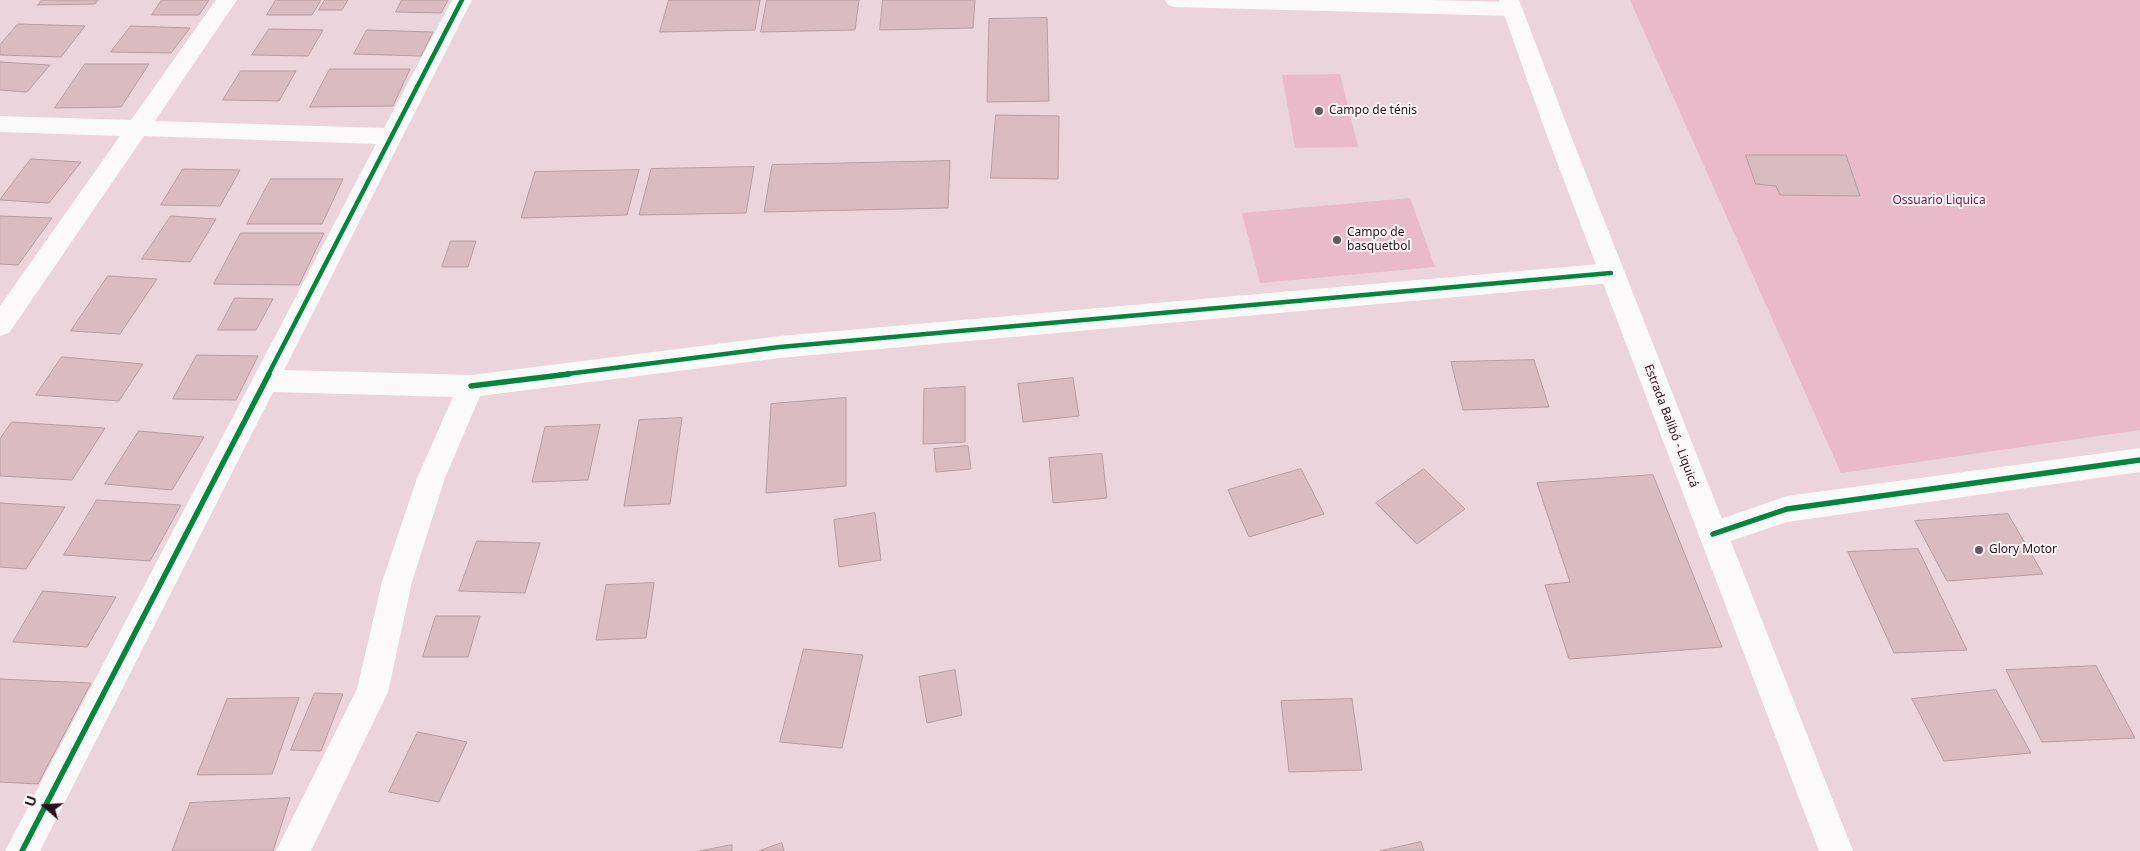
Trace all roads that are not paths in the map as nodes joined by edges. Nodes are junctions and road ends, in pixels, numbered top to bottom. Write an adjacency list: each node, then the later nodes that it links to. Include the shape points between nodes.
1 (227, 0): 6 (street)
2 (462, 0): 7 (street)
3 (1175, 0): 4 (street)
4 (1510, 4): 8 (street, Estrada Balibó - Liquicá)
5 (0, 124): 6 (street)
6 (139, 128): 7 (street); 9 (street)
7 (392, 136): 10 (street)
8 (1611, 273): 11 (street, via 780,347); 13 (street, Estrada Balibó - Liquicá)
9 (0, 326)
10 (265, 381): 11 (street); 14 (street)
11 (470, 386): 15 (street, via 431,478 397,582 372,692)
12 (2140, 460): 13 (street, via 1787,509)
13 (1713, 534): 16 (street, Estrada Balibó - Liquicá)
14 (22, 851)
15 (293, 851)
16 (1836, 851)

